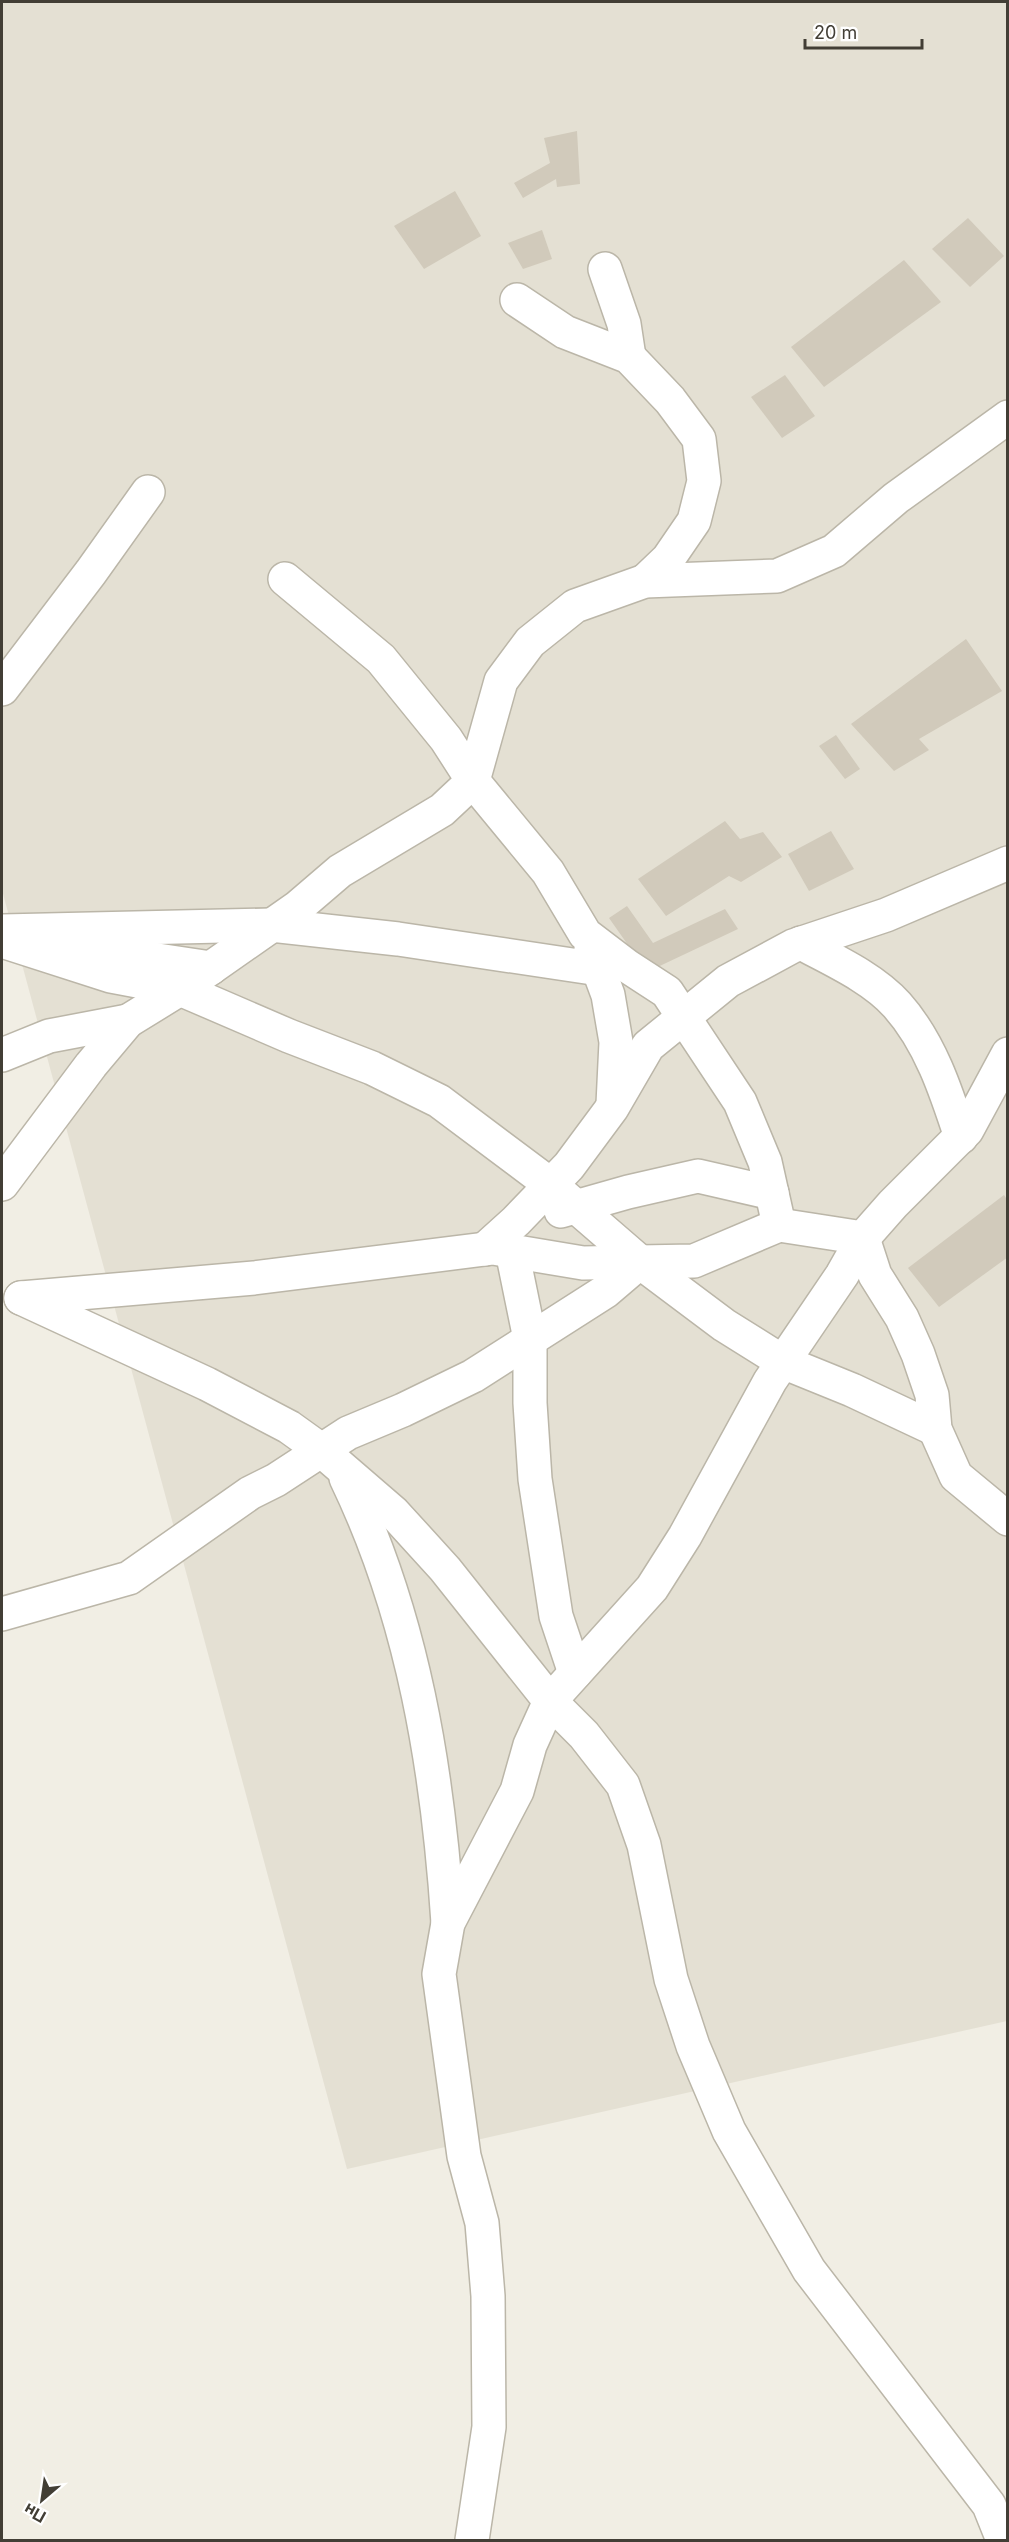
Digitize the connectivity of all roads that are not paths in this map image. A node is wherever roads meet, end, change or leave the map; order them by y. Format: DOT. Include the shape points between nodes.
graph roads {
  1 [pos="606,269"];
  2 [pos="517,300"];
  3 [pos="629,357"];
  4 [pos="1008,417"];
  5 [pos="148,492"];
  6 [pos="285,579"];
  7 [pos="645,580"];
  8 [pos="2,690"];
  9 [pos="472,781"];
  10 [pos="1008,863"];
  11 [pos="271,925"];
  12 [pos="2,931"];
  13 [pos="585,934"];
  14 [pos="2,936"];
  15 [pos="2,941"];
  16 [pos="801,943"];
  17 [pos="211,968"];
  18 [pos="599,969"];
  19 [pos="180,989"];
  20 [pos="684,1018"];
  21 [pos="128,1021"];
  22 [pos="1008,1054"];
  23 [pos="2,1055"];
  24 [pos="612,1108"];
  25 [pos="961,1137"];
  26 [pos="2,1184"];
  27 [pos="551,1185"];
  28 [pos="772,1193"];
  29 [pos="577,1207"];
  30 [pos="779,1225"];
  31 [pos="863,1238"];
  32 [pos="498,1250"];
  33 [pos="640,1262"];
  34 [pos="11,1299"];
  35 [pos="530,1339"];
  36 [pos="783,1362"];
  37 [pos="935,1429"];
  38 [pos="330,1457"];
  39 [pos="1008,1519"];
  40 [pos="2,1614"];
  41 [pos="574,1673"];
  42 [pos="550,1701"];
  43 [pos="448,1923"];
  44 [pos="472,2541"];
  45 [pos="1003,2541"];
  1 -- 3 [label="street" via="624,324"];
  2 -- 3 [label="street" via="565,332"];
  3 -- 7 [label="street" via="670,400 699,439 704,482 694,521 668,559"];
  4 -- 7 [label="street" via="896,498 834,551 777,576"];
  5 -- 8 [label="street"];
  6 -- 9 [label="street" via="381,659 446,739"];
  7 -- 9 [label="street" via="575,606 530,642 501,681"];
  9 -- 11 [label="street" via="442,810 340,871"];
  9 -- 13 [label="street" via="548,872"];
  10 -- 16 [label="street" via="886,915"];
  11 -- 12 [label="street"];
  11 -- 17 [label="street"];
  11 -- 18 [label="street" via="398,939"];
  13 -- 18 [label="street"];
  13 -- 20 [label="street" via="667,992"];
  14 -- 17 [label="street"];
  15 -- 19 [label="street" via="111,976"];
  16 -- 20 [label="street" via="728,981"];
  16 -- 25 [label="street" via="857,973 897,1004 927,1049"];
  17 -- 19 [label="street"];
  18 -- 24 [label="street" via="608,994 616,1042"];
  19 -- 21 [label="street"];
  19 -- 27 [label="street" via="372,1068 439,1101"];
  20 -- 24 [label="street" via="648,1046"];
  20 -- 28 [label="street" via="740,1102 765,1162"];
  21 -- 23 [label="street" via="49,1036"];
  21 -- 26 [label="street"];
  22 -- 25 [label="street"];
  24 -- 27 [label="street"];
  25 -- 31 [label="street"];
  27 -- 29 [label="street"];
  27 -- 32 [label="street"];
  28 -- 29 [label="street" via="698,1176"];
  28 -- 30 [label="street"];
  29 -- 32 [label="street" via="555,1213"];
  29 -- 33 [label="street"];
  30 -- 31 [label="street"];
  30 -- 33 [label="street" via="694,1261"];
  31 -- 36 [label="street"];
  31 -- 37 [label="street" via="875,1275 902,1318 918,1354 932,1395"];
  32 -- 33 [label="street" via="583,1263"];
  32 -- 34 [label="street" via="254,1278"];
  32 -- 35 [label="street"];
  33 -- 35 [label="street" via="606,1291"];
  33 -- 36 [label="street" via="724,1325"];
  34 -- 38 [label="street" via="207,1384 289,1427"];
  35 -- 38 [label="street" via="473,1376 348,1433"];
  35 -- 41 [label="street" via="535,1479 556,1616"];
  36 -- 37 [label="street"];
  36 -- 41 [label="street" via="652,1588"];
  37 -- 39 [label="street" via="956,1476"];
  38 -- 40 [label="street" via="250,1493 129,1578"];
  38 -- 42 [label="street" via="394,1513 445,1569"];
  38 -- 43 [label="street" via="363,1513 391,1587 414,1674 438,1809"];
  41 -- 42 [label="street"];
  42 -- 43 [label="street" via="530,1745 517,1791"];
  42 -- 45 [label="street" via="584,1735 623,1785 644,1845 675,1990 693,2046 729,2131 809,2270 989,2505"];
  43 -- 44 [label="street" via="439,1974 464,2157 482,2223 488,2296 489,2427"];
}
